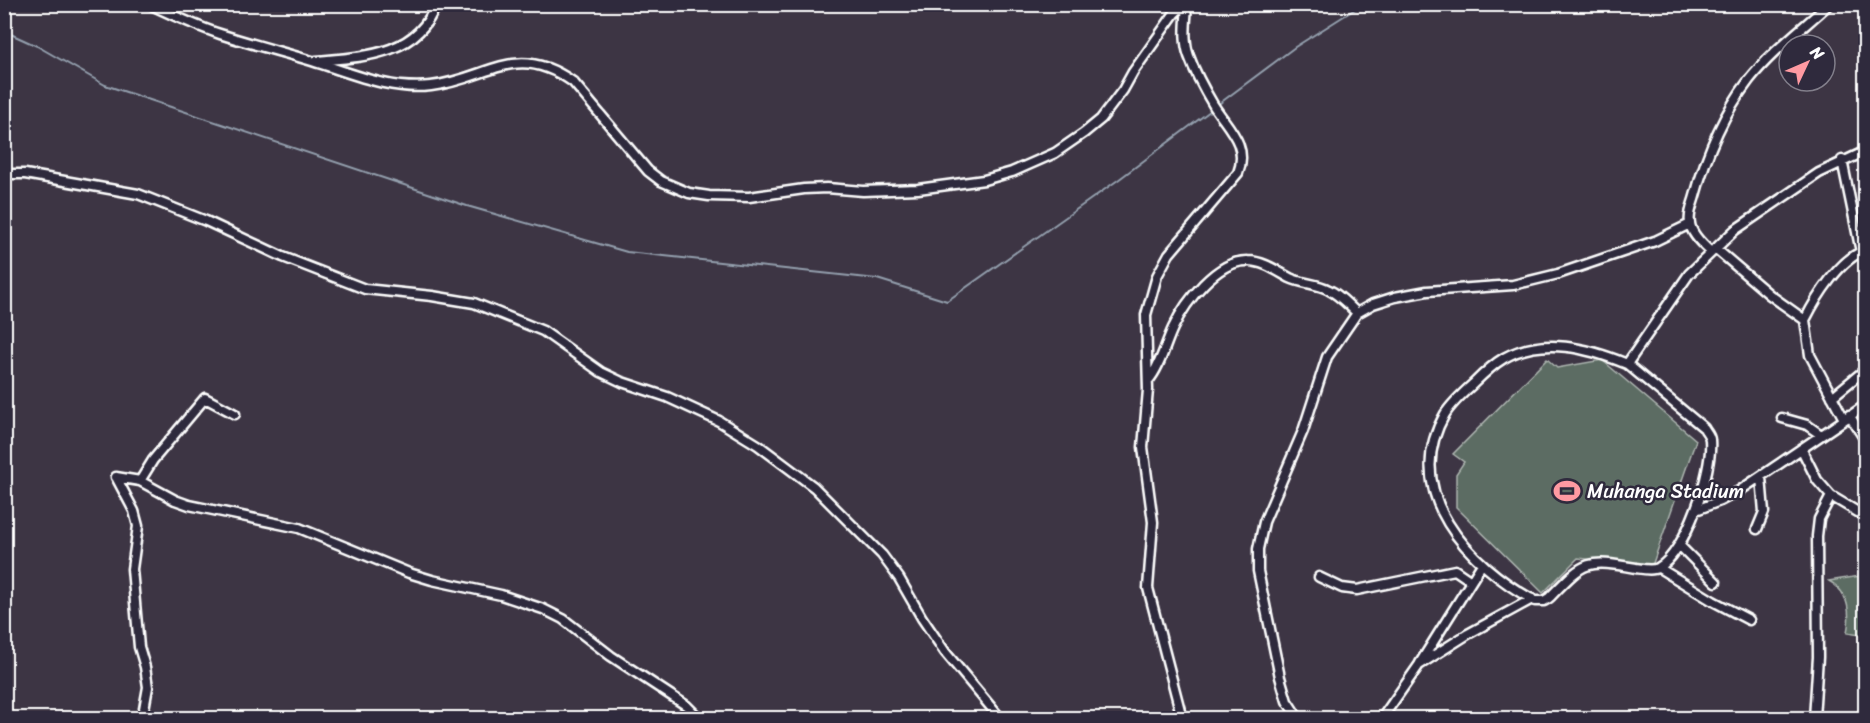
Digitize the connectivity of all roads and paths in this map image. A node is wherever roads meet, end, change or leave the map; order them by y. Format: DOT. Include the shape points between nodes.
graph roads {
  1 [pos="149,4"];
  2 [pos="435,4"];
  3 [pos="1829,4"];
  4 [pos="1189,6"];
  5 [pos="313,61"];
  6 [pos="1866,151"];
  7 [pos="1842,160"];
  8 [pos="4,174"];
  9 [pos="1689,224"];
  10 [pos="1713,250"];
  11 [pos="1863,251"];
  12 [pos="1357,313"];
  13 [pos="1804,320"];
  14 [pos="1627,364"];
  15 [pos="1866,369"];
  16 [pos="1148,381"];
  17 [pos="1832,397"];
  18 [pos="1866,405"];
  19 [pos="235,414"];
  20 [pos="1846,417"];
  21 [pos="1782,418"];
  22 [pos="1821,435"];
  23 [pos="1866,441"];
  24 [pos="1802,450"];
  25 [pos="1761,477"];
  26 [pos="140,481"];
  27 [pos="1831,496"];
  28 [pos="1696,510"];
  29 [pos="1866,518"];
  30 [pos="1757,529"];
  31 [pos="1679,544"];
  32 [pos="1482,564"];
  33 [pos="1659,568"];
  34 [pos="1320,577"];
  35 [pos="1471,581"];
  36 [pos="1716,582"];
  37 [pos="1532,599"];
  38 [pos="1749,620"];
  39 [pos="1419,665"];
  40 [pos="148,718"];
  41 [pos="699,718"];
  42 [pos="1000,718"];
  43 [pos="1182,718"];
  44 [pos="1298,718"];
  45 [pos="1382,718"];
  46 [pos="1814,718"];
  1 -- 5 [label="street" via="219,34"];
  2 -- 5 [label="street" via="428,20 397,47 370,56"];
  3 -- 9 [label="street" via="1770,58 1738,97 1707,158"];
  4 -- 5 [label="street" via="1174,14 1101,118 1067,145 999,176 918,189 813,188 749,197 689,193 648,171 573,82 550,69 508,63 453,81 403,86"];
  4 -- 16 [label="street" via="1185,35 1189,57 1213,105 1240,145 1240,163 1238,173 1176,244 1157,276 1146,315"];
  6 -- 7 [label="street"];
  7 -- 10 [label="street" via="1790,191"];
  7 -- 11 [label="street"];
  8 -- 42 [label="street" via="25,174 138,194 364,289 474,303 543,331 621,382 667,397 719,421 814,487 882,555 945,652"];
  9 -- 10 [label="street"];
  9 -- 12 [label="street" via="1655,241 1558,274 1513,285 1395,297"];
  10 -- 13 [label="street"];
  10 -- 14 [label="street" via="1683,283"];
  11 -- 13 [label="street" via="1828,281"];
  12 -- 16 [label="street" via="1324,287 1295,280 1257,262 1231,263 1194,294 1174,324"];
  12 -- 44 [label="street" via="1327,357 1303,431 1264,522 1258,549 1257,571 1280,677 1287,701"];
  13 -- 17 [label="street" via="1810,356"];
  14 -- 28 [label="street" via="1708,434 1707,466"];
  14 -- 32 [label="street" via="1599,352 1530,347 1491,367 1446,412 1434,439 1431,470 1435,496 1451,529"];
  15 -- 17 [label="street"];
  16 -- 43 [label="street" via="1143,447 1153,522 1148,588"];
  17 -- 20 [label="street"];
  18 -- 20 [label="street"];
  19 -- 26 [label="street" via="205,398"];
  20 -- 22 [label="street"];
  20 -- 23 [label="street"];
  21 -- 22 [label="street" via="1807,425"];
  22 -- 24 [label="street"];
  24 -- 25 [label="street"];
  24 -- 27 [label="street" via="1817,480"];
  25 -- 28 [label="street"];
  25 -- 30 [label="street" via="1764,512"];
  26 -- 40 [label="street" via="116,477 138,526 132,569 139,647 148,687 144,709"];
  26 -- 41 [label="street" via="189,505 300,528 409,573 543,609 563,619"];
  27 -- 29 [label="street"];
  27 -- 46 [label="street" via="1821,514 1816,536 1818,657"];
  28 -- 31 [label="street"];
  31 -- 33 [label="street"];
  31 -- 36 [label="street"];
  32 -- 35 [label="street"];
  32 -- 37 [label="street"];
  33 -- 37 [label="street" via="1589,564 1549,598"];
  33 -- 38 [label="street"];
  34 -- 35 [label="street" via="1342,588 1357,590 1455,570"];
  35 -- 39 [label="street"];
  37 -- 39 [label="street"];
  39 -- 45 [label="street"];
}
